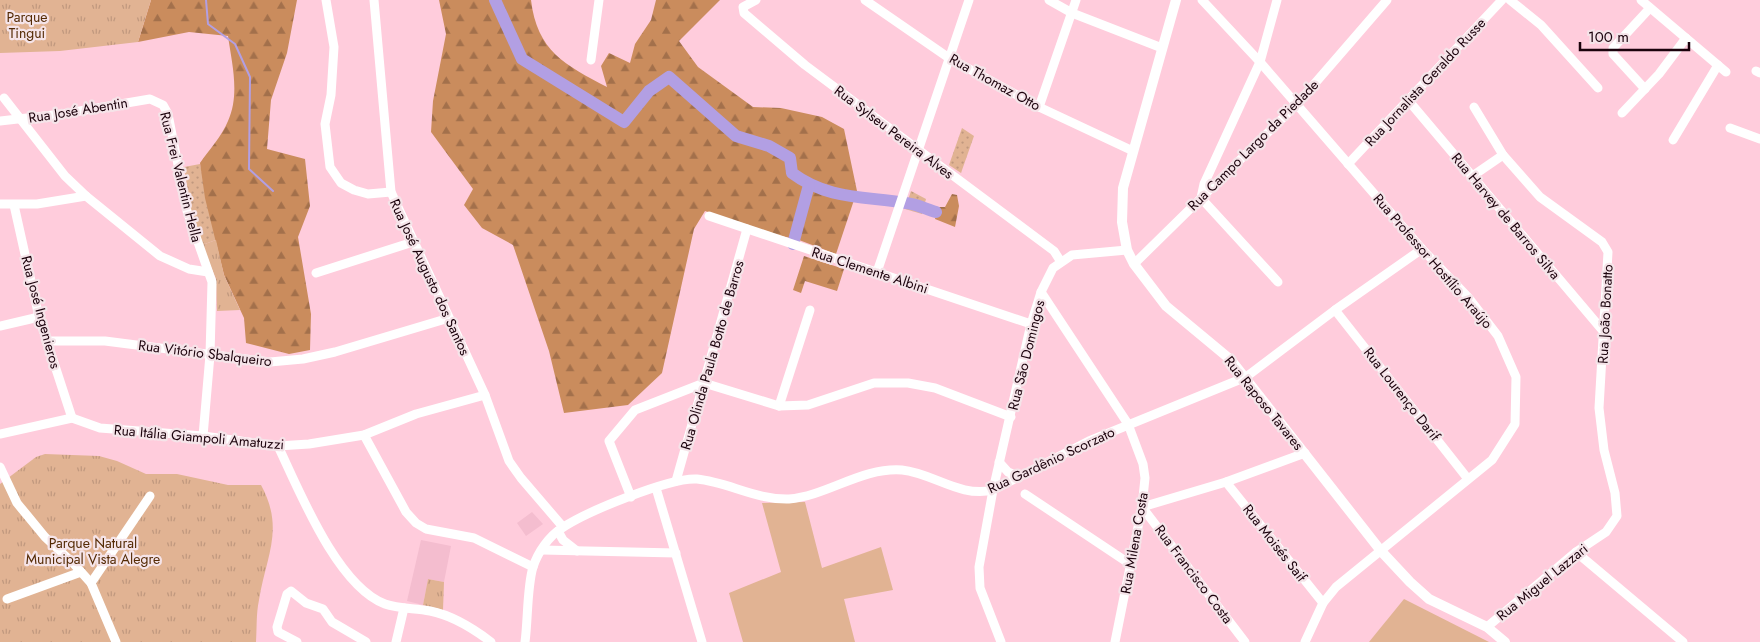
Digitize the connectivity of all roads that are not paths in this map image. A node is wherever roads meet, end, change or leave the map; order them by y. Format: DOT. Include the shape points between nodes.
graph roads {
  1 [pos="326,0"];
  2 [pos="374,0"];
  3 [pos="599,0"];
  4 [pos="756,0"];
  5 [pos="865,0"];
  6 [pos="969,0"];
  7 [pos="1050,0"];
  8 [pos="1076,0"];
  9 [pos="1176,0"];
  10 [pos="1202,0"];
  11 [pos="1277,0"];
  12 [pos="1502,0"];
  13 [pos="1510,0"];
  14 [pos="1641,0"];
  15 [pos="1386,1"];
  16 [pos="1650,8"];
  17 [pos="1072,13"];
  18 [pos="1686,38"];
  19 [pos="1162,48"];
  20 [pos="949,58"];
  21 [pos="591,60"];
  22 [pos="1260,62"];
  23 [pos="1718,65"];
  24 [pos="1726,72"];
  25 [pos="1598,88"];
  26 [pos="1645,89"];
  27 [pos="4,98"];
  28 [pos="156,100"];
  29 [pos="1408,100"];
  30 [pos="1297,104"];
  31 [pos="1474,106"];
  32 [pos="1039,107"];
  33 [pos="1622,113"];
  34 [pos="20,119"];
  35 [pos="0,121"];
  36 [pos="1730,128"];
  37 [pos="1760,139"];
  38 [pos="1673,140"];
  39 [pos="918,151"];
  40 [pos="1133,151"];
  41 [pos="1503,155"];
  42 [pos="1348,164"];
  43 [pos="1471,177"];
  44 [pos="390,192"];
  45 [pos="86,196"];
  46 [pos="1201,198"];
  47 [pos="0,204"];
  48 [pos="14,205"];
  49 [pos="709,216"];
  50 [pos="747,229"];
  51 [pos="413,242"];
  52 [pos="1422,249"];
  53 [pos="1127,250"];
  54 [pos="1061,262"];
  55 [pos="1134,264"];
  56 [pos="208,272"];
  57 [pos="877,272"];
  58 [pos="316,273"];
  59 [pos="1278,282"];
  60 [pos="1041,292"];
  61 [pos="810,310"];
  62 [pos="1335,310"];
  63 [pos="39,317"];
  64 [pos="449,318"];
  65 [pos="1031,324"];
  66 [pos="0,326"];
  67 [pos="1604,332"];
  68 [pos="46,341"];
  69 [pos="210,354"];
  70 [pos="1246,377"];
  71 [pos="704,383"];
  72 [pos="485,394"];
  73 [pos="780,406"];
  74 [pos="1011,417"];
  75 [pos="72,418"];
  76 [pos="1128,424"];
  77 [pos="0,434"];
  78 [pos="364,435"];
  79 [pos="203,436"];
  80 [pos="278,446"];
  81 [pos="1305,453"];
  82 [pos="1000,462"];
  83 [pos="0,467"];
  84 [pos="1018,476"];
  85 [pos="1468,479"];
  86 [pos="676,481"];
  87 [pos="1226,482"];
  88 [pos="656,488"];
  89 [pos="992,490"];
  90 [pos="1025,494"];
  91 [pos="150,496"];
  92 [pos="631,497"];
  93 [pos="1142,507"];
  94 [pos="1617,516"];
  95 [pos="560,529"];
  96 [pos="542,550"];
  97 [pos="1381,551"];
  98 [pos="580,552"];
  99 [pos="1576,552"];
  100 [pos="676,553"];
  101 [pos="1130,564"];
  102 [pos="533,567"];
  103 [pos="80,572"];
  104 [pos="90,583"];
  105 [pos="7,599"];
  106 [pos="1323,603"];
  107 [pos="404,608"];
  108 [pos="1487,627"];
  109 [pos="116,642"];
  110 [pos="297,642"];
  111 [pos="366,642"];
  112 [pos="396,642"];
  113 [pos="491,642"];
  114 [pos="525,642"];
  115 [pos="702,642"];
  116 [pos="1002,642"];
  117 [pos="1115,642"];
  118 [pos="1245,642"];
  119 [pos="1305,642"];
  120 [pos="1505,642"];
  121 [pos="1683,642"];
  1 -- 44 [label="street" via="334,47 332,95 325,124 330,167 340,184 354,190 368,194"];
  2 -- 44 [label="street, Rua José Augusto dos Santos"];
  3 -- 21 [label="street"];
  4 -- 39 [label="street, Rua Sylseu Pereira Alves" via="743,7 744,13"];
  5 -- 20 [label="street, Rua Thomaz Otto"];
  6 -- 20 [label="street"];
  7 -- 17 [label="street"];
  8 -- 17 [label="street"];
  9 -- 19 [label="main road, Rua Raposo Tavares"];
  10 -- 22 [label="street, Rua Professor Hostílio Araújo"];
  11 -- 22 [label="street"];
  12 -- 29 [label="street, Rua Jornalista Geraldo Russe"];
  13 -- 25 [label="street" via="1541,25"];
  14 -- 16 [label="street"];
  15 -- 30 [label="street, Rua Campo Largo da Piedade"];
  16 -- 18 [label="street"];
  16 -- 26 [label="street" via="1613,48 1613,54"];
  17 -- 19 [label="street"];
  17 -- 32 [label="street"];
  18 -- 23 [label="street"];
  18 -- 26 [label="street"];
  19 -- 40 [label="main road, Rua Raposo Tavares"];
  20 -- 32 [label="street, Rua Thomaz Otto"];
  20 -- 39 [label="street"];
  22 -- 30 [label="street, Rua Professor Hostílio Araújo"];
  22 -- 46 [label="street" via="1204,184"];
  23 -- 24 [label="street"];
  23 -- 38 [label="street"];
  26 -- 33 [label="street"];
  27 -- 34 [label="street"];
  28 -- 34 [label="street, Rua José Abentin"];
  28 -- 56 [label="street, Rua Frei Valentin Hella" via="168,114 187,211"];
  29 -- 42 [label="street, Rua Jornalista Geraldo Russe"];
  29 -- 43 [label="street, Rua Harvey de Barros Silva"];
  30 -- 42 [label="street, Rua Professor Hostílio Araújo"];
  30 -- 46 [label="street, Rua Campo Largo da Piedade"];
  31 -- 41 [label="street, Rua João Bonatto"];
  32 -- 40 [label="street, Rua Thomaz Otto"];
  34 -- 35 [label="street, Rua José Abentin"];
  34 -- 45 [label="street" via="65,176"];
  36 -- 37 [label="street"];
  39 -- 54 [label="street, Rua Sylseu Pereira Alves" via="1054,252"];
  39 -- 57 [label="street"];
  40 -- 53 [label="main road, Rua Raposo Tavares" via="1122,208"];
  41 -- 43 [label="street"];
  41 -- 67 [label="street, Rua João Bonatto" via="1540,198 1602,242 1608,252"];
  42 -- 52 [label="street, Rua Professor Hostílio Araújo"];
  43 -- 67 [label="street, Rua Harvey de Barros Silva"];
  44 -- 51 [label="street, Rua José Augusto dos Santos"];
  45 -- 48 [label="street"];
  45 -- 56 [label="street" via="160,256 189,269"];
  46 -- 55 [label="street, Rua Campo Largo da Piedade"];
  46 -- 59 [label="street"];
  47 -- 48 [label="street"];
  48 -- 63 [label="street, Rua José Ingenieros"];
  49 -- 50 [label="street, Rua Clemente Albini"];
  50 -- 57 [label="street, Rua Clemente Albini"];
  50 -- 71 [label="street, Rua Olinda Paula Botto de Barros"];
  51 -- 58 [label="street"];
  51 -- 64 [label="street, Rua José Augusto dos Santos"];
  52 -- 62 [label="street, Rua Gardênio Scorzato"];
  52 -- 85 [label="street, Rua Professor Hostílio Araújo" via="1468,297 1498,336 1516,377 1515,424 1492,460"];
  53 -- 54 [label="street" via="1072,256"];
  53 -- 55 [label="main road, Rua Raposo Tavares"];
  54 -- 60 [label="street, Rua São Domingos" via="1053,268"];
  55 -- 70 [label="main road, Rua Raposo Tavares" via="1166,306 1214,343"];
  56 -- 69 [label="street, Rua Frei Valentin Hella" via="213,291"];
  57 -- 65 [label="street, Rua Clemente Albini"];
  60 -- 65 [label="street, Rua São Domingos"];
  60 -- 76 [label="street, Rua Milena Costa"];
  61 -- 73 [label="street"];
  62 -- 70 [label="street, Rua Gardênio Scorzato"];
  62 -- 85 [label="street, Rua Lourenço Darif"];
  63 -- 66 [label="street"];
  63 -- 68 [label="street, Rua José Ingenieros"];
  64 -- 69 [label="street, Rua Vitório Sbalqueiro" via="303,359 270,362"];
  64 -- 72 [label="street, Rua José Augusto dos Santos"];
  65 -- 74 [label="street, Rua São Domingos"];
  67 -- 94 [label="street, Rua João Bonatto" via="1599,408"];
  68 -- 69 [label="street, Rua Vitório Sbalqueiro" via="104,341"];
  68 -- 75 [label="street, Rua José Ingenieros"];
  69 -- 79 [label="street, Rua Frei Valentin Hella"];
  70 -- 76 [label="street, Rua Gardênio Scorzato"];
  70 -- 81 [label="main road, Rua Raposo Tavares"];
  71 -- 73 [label="street"];
  71 -- 86 [label="street, Rua Olinda Paula Botto de Barros"];
  71 -- 92 [label="street" via="635,410 609,441"];
  72 -- 78 [label="street, Rua Itália Giampoli Amatuzzi" via="416,414"];
  72 -- 95 [label="street, Rua José Augusto dos Santos" via="509,460"];
  73 -- 74 [label="street" via="808,405 874,383 890,382 936,388"];
  74 -- 82 [label="street, Rua São Domingos"];
  75 -- 77 [label="street"];
  75 -- 79 [label="street, Rua Itália Giampoli Amatuzzi" via="100,428"];
  76 -- 84 [label="street, Rua Gardênio Scorzato"];
  76 -- 93 [label="street, Rua Milena Costa" via="1143,464"];
  78 -- 80 [label="street, Rua Itália Giampoli Amatuzzi"];
  78 -- 102 [label="street" via="406,512 416,523 426,529 474,538"];
  79 -- 80 [label="street, Rua Itália Giampoli Amatuzzi"];
  80 -- 107 [label="street" via="337,560 377,600"];
  81 -- 87 [label="street"];
  81 -- 97 [label="main road, Rua Raposo Tavares"];
  82 -- 84 [label="street" via="1008,472"];
  82 -- 89 [label="street, Rua São Domingos"];
  83 -- 103 [label="street" via="17,502 45,537"];
  84 -- 89 [label="street, Rua Gardênio Scorzato"];
  85 -- 97 [label="street, Rua Professor Hostílio Araújo"];
  86 -- 88 [label="street, Rua Gardênio Scorzato"];
  86 -- 89 [label="street, Rua Gardênio Scorzato" via="696,479 767,498 790,499 888,471 903,470 969,492"];
  87 -- 93 [label="street"];
  87 -- 106 [label="street, Rua Moisés Saif"];
  88 -- 92 [label="street, Rua Gardênio Scorzato"];
  88 -- 100 [label="street"];
  89 -- 116 [label="street, Rua São Domingos" via="979,574 987,609"];
  90 -- 101 [label="street"];
  91 -- 104 [label="street"];
  92 -- 95 [label="street, Rua Gardênio Scorzato"];
  93 -- 101 [label="street, Rua Milena Costa"];
  93 -- 118 [label="street, Rua Francisco Costa"];
  94 -- 99 [label="street, Rua Miguel Lazzari" via="1606,532"];
  95 -- 96 [label="street, Rua Gardênio Scorzato"];
  95 -- 98 [label="street, Rua José Augusto dos Santos" via="570,547"];
  96 -- 98 [label="street"];
  96 -- 102 [label="street, Rua Gardênio Scorzato"];
  97 -- 106 [label="street, Rua Professor Hostílio Araújo" via="1336,587"];
  97 -- 108 [label="main road, Rua Raposo Tavares" via="1429,599"];
  98 -- 100 [label="street"];
  99 -- 108 [label="street, Rua Miguel Lazzari"];
  99 -- 121 [label="street"];
  100 -- 115 [label="street"];
  101 -- 117 [label="street, Rua Milena Costa"];
  102 -- 114 [label="street, Rua Gardênio Scorzato"];
  103 -- 104 [label="street"];
  103 -- 105 [label="street"];
  104 -- 109 [label="street"];
  106 -- 119 [label="street, Rua Professor Hostílio Araújo"];
  107 -- 112 [label="street"];
  107 -- 113 [label="street" via="431,611 459,622"];
  108 -- 120 [label="main road, Rua Raposo Tavares"];
  110 -- 111 [label="street" via="278,632 277,627 291,591 306,603 322,609 332,622"];
}
